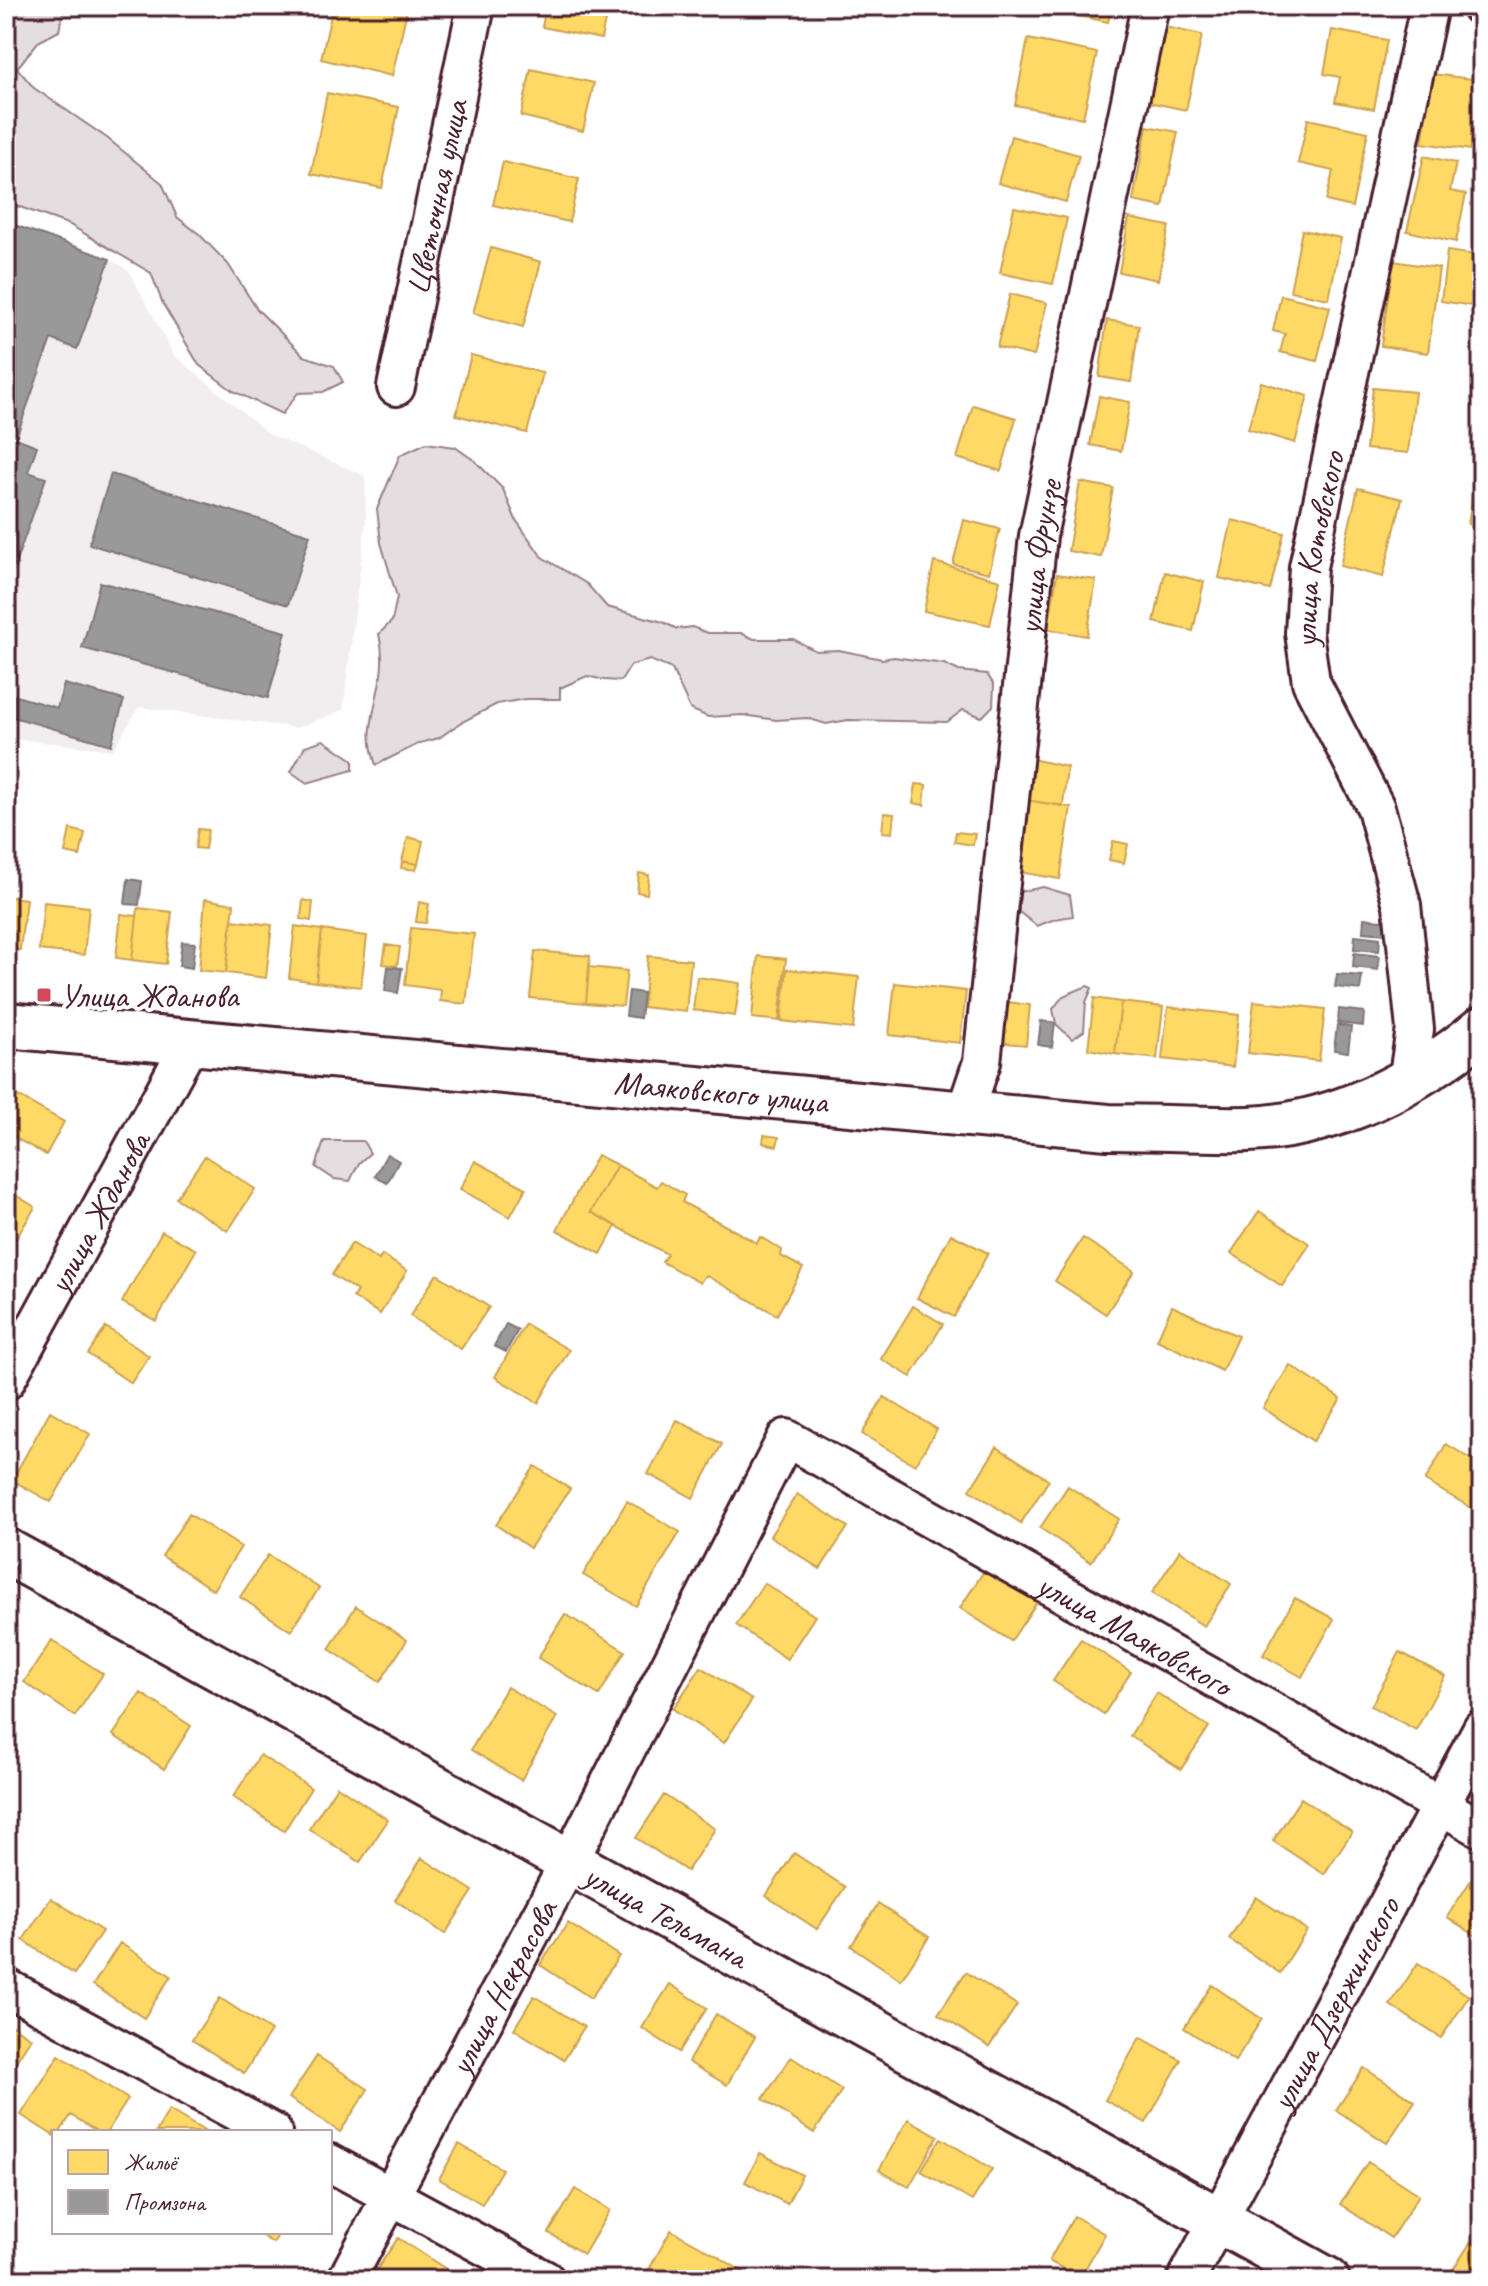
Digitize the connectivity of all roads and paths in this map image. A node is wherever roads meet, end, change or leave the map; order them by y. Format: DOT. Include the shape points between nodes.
graph roads {
  1 [pos="476,6"];
  2 [pos="1150,6"];
  3 [pos="1429,6"];
  4 [pos="396,387"];
  5 [pos="6,1025"];
  6 [pos="1482,1029"];
  7 [pos="191,1042"];
  8 [pos="1407,1082"];
  9 [pos="964,1115"];
  10 [pos="6,1381"];
  11 [pos="786,1438"];
  12 [pos="6,1551"];
  13 [pos="1482,1728"];
  14 [pos="1438,1805"];
  15 [pos="1482,1829"];
  16 [pos="570,1860"];
  17 [pos="6,1987"];
  18 [pos="269,2130"];
  19 [pos="332,2164"];
  20 [pos="390,2196"];
  21 [pos="1217,2220"];
  22 [pos="346,2280"];
  23 [pos="546,2280"];
  24 [pos="1186,2280"];
  25 [pos="1327,2280"];
  1 -- 4 [label="street, Цветочная улица"];
  2 -- 9 [label="street, улица Фрунзе" via="1038,536 982,1062"];
  3 -- 8 [label="street, улица Котовского" via="1308,567 1304,633 1311,682 1376,808 1402,905 1415,1029"];
  5 -- 7 [label="street, Маяковского улица"];
  6 -- 8 [label="street, Маяковского улица"];
  7 -- 9 [label="street, Маяковского улица"];
  7 -- 10 [label="street, улица Жданова"];
  8 -- 9 [label="street, Маяковского улица" via="1357,1105 1252,1129 1108,1127"];
  11 -- 14 [label="street, улица Маяковского"];
  11 -- 16 [label="street, улица Некрасова"];
  12 -- 16 [label="street, улица Тельмана"];
  13 -- 14 [label="street, улица Дзержинского"];
  14 -- 15 [label="street, улица Маяковского"];
  14 -- 21 [label="street, улица Дзержинского"];
  16 -- 20 [label="street, улица Некрасова"];
  16 -- 21 [label="street, улица Тельмана"];
  17 -- 18 [label="street"];
  19 -- 20 [label="street"];
  20 -- 22 [label="street, улица Некрасова"];
  20 -- 23 [label="street"];
  21 -- 24 [label="street, улица Дзержинского"];
  21 -- 25 [label="street, улица Тельмана"];
}
